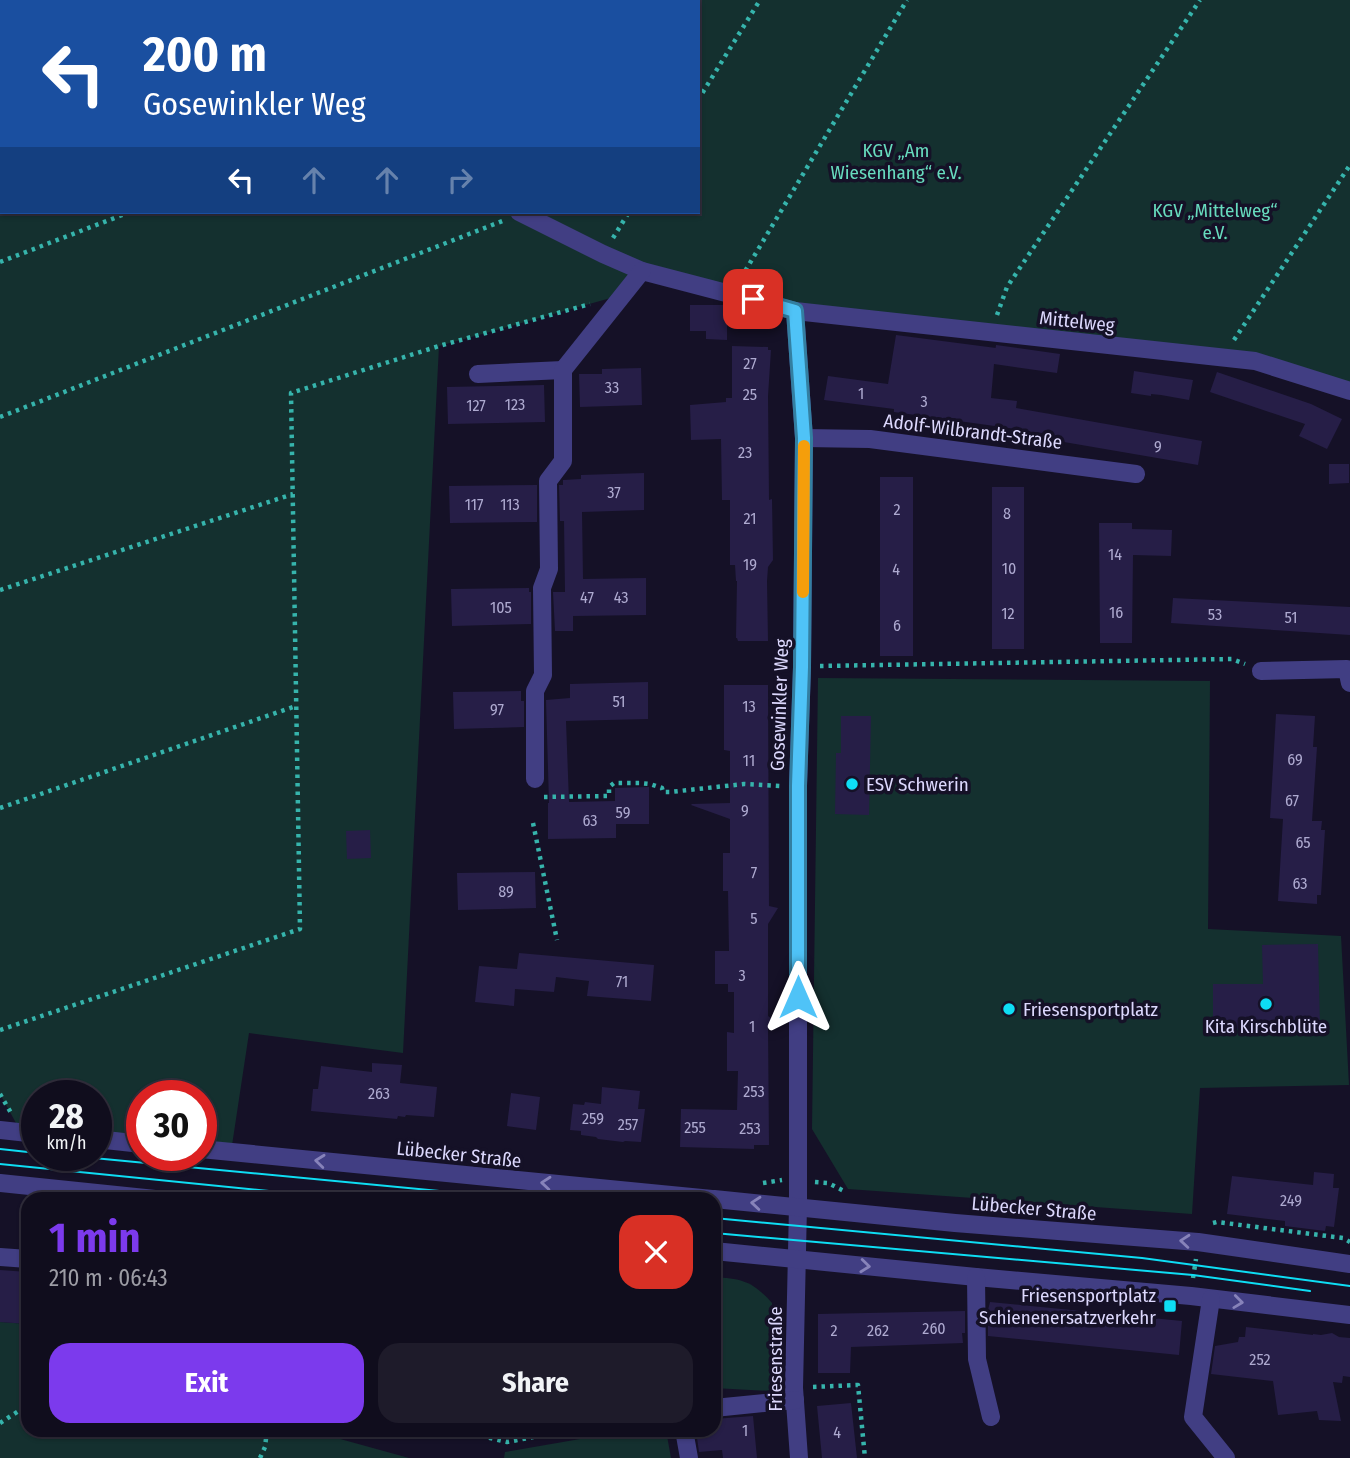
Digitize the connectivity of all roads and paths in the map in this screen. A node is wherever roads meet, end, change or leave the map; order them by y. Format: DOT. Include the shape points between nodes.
graph roads {
  1 [pos="760,0"];
  2 [pos="907,0"];
  3 [pos="1200,0"];
  4 [pos="700,97"];
  5 [pos="1350,165"];
  6 [pos="125,214"];
  7 [pos="518,214"];
  8 [pos="523,214"];
  9 [pos="628,214"];
  10 [pos="603,254"];
  11 [pos="0,262"];
  12 [pos="642,271"];
  13 [pos="732,293"];
  14 [pos="625,294"];
  15 [pos="795,311"];
  16 [pos="990,332"];
  17 [pos="1222,358"];
  18 [pos="563,370"];
  19 [pos="478,374"];
  20 [pos="1350,391"];
  21 [pos="0,417"];
  22 [pos="804,438"];
  23 [pos="1136,474"];
  24 [pos="293,494"];
  25 [pos="0,590"];
  26 [pos="802,667"];
  27 [pos="1261,671"];
  28 [pos="1350,684"];
  29 [pos="296,706"];
  30 [pos="798,786"];
  31 [pos="534,788"];
  32 [pos="0,808"];
  33 [pos="533,823"];
  34 [pos="556,940"];
  35 [pos="0,1030"];
  36 [pos="0,1130"];
  37 [pos="21,1132"];
  38 [pos="217,1151"];
  39 [pos="0,1183"];
  40 [pos="87,1192"];
  41 [pos="641,1192"];
  42 [pos="721,1200"];
  43 [pos="798,1206"];
  44 [pos="1198,1242"];
  45 [pos="721,1252"];
  46 [pos="0,1257"];
  47 [pos="21,1258"];
  48 [pos="797,1259"];
  49 [pos="1350,1264"];
  50 [pos="976,1277"];
  51 [pos="1191,1296"];
  52 [pos="1211,1299"];
  53 [pos="1350,1315"];
  54 [pos="800,1394"];
  55 [pos="721,1407"];
  56 [pos="21,1410"];
  57 [pos="990,1417"];
  58 [pos="0,1423"];
  59 [pos="266,1437"];
  60 [pos="486,1437"];
  61 [pos="534,1437"];
  62 [pos="685,1437"];
  63 [pos="260,1458"];
  64 [pos="689,1458"];
  65 [pos="799,1458"];
  66 [pos="865,1458"];
  67 [pos="1226,1458"];
  1 -- 4 [label="path"];
  2 -- 13 [label="path"];
  3 -- 16 [label="path" via="1007,287"];
  5 -- 17 [label="path"];
  6 -- 11 [label="path"];
  7 -- 21 [label="path"];
  8 -- 10 [label="street"];
  9 -- 10 [label="path"];
  10 -- 12 [label="street"];
  12 -- 13 [label="street"];
  12 -- 14 [label="street"];
  13 -- 15 [label="street"];
  14 -- 18 [label="street"];
  14 -- 24 [label="path" via="291,393"];
  15 -- 16 [label="street, Mittelweg"];
  15 -- 22 [label="street, Gosewinkler Weg"];
  16 -- 17 [label="street, Mittelweg"];
  17 -- 20 [label="street, Mittelweg" via="1255,361"];
  18 -- 19 [label="street"];
  18 -- 31 [label="street" via="563,461 548,481 549,569 542,588 543,675 536,691"];
  22 -- 23 [label="street, Adolf-Wilbrandt-Straße" via="870,439"];
  22 -- 26 [label="street, Gosewinkler Weg"];
  24 -- 25 [label="path"];
  24 -- 29 [label="path"];
  26 -- 27 [label="path" via="1232,659"];
  26 -- 30 [label="street, Gosewinkler Weg"];
  27 -- 28 [label="street" via="1347,669"];
  29 -- 32 [label="path"];
  29 -- 35 [label="path" via="300,929"];
  30 -- 31 [label="path" via="744,784 670,793 650,784 614,783 609,796"];
  30 -- 43 [label="street, Gosewinkler Weg"];
  33 -- 34 [label="path"];
  36 -- 37 [label="street"];
  41 -- 38 [label="street, Lübecker Straße, one-way"];
  39 -- 40 [label="street"];
  43 -- 42 [label="street, Lübecker Straße, one-way"];
  44 -- 43 [label="street, Lübecker Straße, one-way"];
  43 -- 48 [label="street, Gosewinkler Weg"];
  44 -- 49 [label="street, Lübecker Straße"];
  44 -- 51 [label="path"];
  45 -- 48 [label="street"];
  46 -- 47 [label="street"];
  48 -- 50 [label="street, one-way"];
  48 -- 54 [label="street, Friesenstraße"];
  50 -- 51 [label="street"];
  50 -- 57 [label="street" via="977,1359"];
  51 -- 52 [label="street"];
  52 -- 53 [label="street, one-way"];
  52 -- 67 [label="street" via="1194,1418"];
  54 -- 55 [label="street"];
  54 -- 65 [label="street, Friesenstraße"];
  54 -- 66 [label="path" via="858,1385"];
  56 -- 58 [label="path"];
  59 -- 63 [label="path"];
  60 -- 61 [label="path" via="507,1442"];
  62 -- 64 [label="street"];
}
